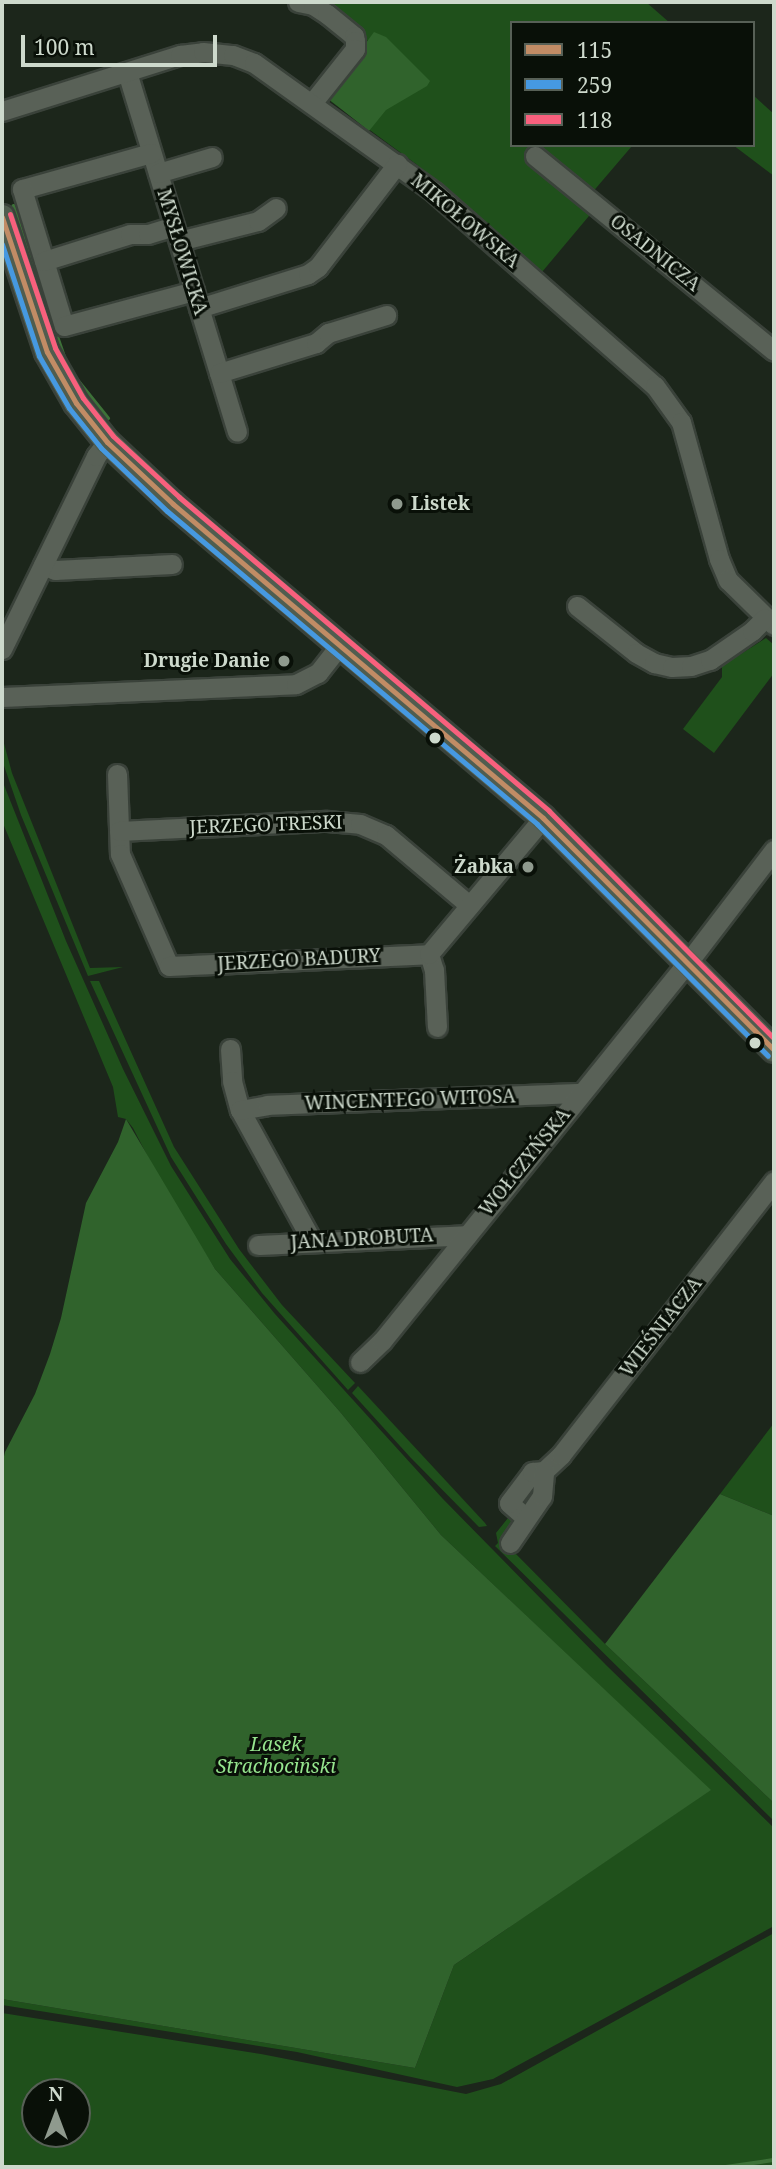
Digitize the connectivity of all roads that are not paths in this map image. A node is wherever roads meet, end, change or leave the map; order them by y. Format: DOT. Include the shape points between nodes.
graph roads {
  1 [pos="298,2"];
  2 [pos="127,72"];
  3 [pos="312,103"];
  4 [pos="2,110"];
  5 [pos="152,153"];
  6 [pos="535,156"];
  7 [pos="212,157"];
  8 [pos="397,164"];
  9 [pos="158,173"];
  10 [pos="276,208"];
  11 [pos="2,217"];
  12 [pos="177,234"];
  13 [pos="44,261"];
  14 [pos="197,299"];
  15 [pos="386,315"];
  16 [pos="774,351"];
  17 [pos="219,373"];
  18 [pos="237,432"];
  19 [pos="107,442"];
  20 [pos="172,564"];
  21 [pos="43,565"];
  22 [pos="578,606"];
  23 [pos="770,621"];
  24 [pos="341,644"];
  25 [pos="2,649"];
  26 [pos="2,696"];
  27 [pos="117,774"];
  28 [pos="543,818"];
  29 [pos="119,831"];
  30 [pos="774,850"];
  31 [pos="469,905"];
  32 [pos="429,954"];
  33 [pos="689,961"];
  34 [pos="437,1027"];
  35 [pos="230,1049"];
  36 [pos="774,1050"];
  37 [pos="581,1093"];
  38 [pos="240,1110"];
  39 [pos="774,1181"];
  40 [pos="467,1235"];
  41 [pos="312,1241"];
  42 [pos="258,1245"];
  43 [pos="360,1362"];
  44 [pos="510,1543"];
  1 -- 3 [label="street" via="327,13 355,41 355,49"];
  2 -- 3 [label="street, MIKOŁOWSKA" via="180,55 233,55 254,63"];
  2 -- 4 [label="street, MIKOŁOWSKA"];
  2 -- 5 [label="street, MYSŁOWICKA"];
  3 -- 8 [label="street, MIKOŁOWSKA"];
  5 -- 9 [label="street, MYSŁOWICKA"];
  5 -- 13 [label="street" via="22,189"];
  6 -- 16 [label="street, OSADNICZA"];
  7 -- 9 [label="street"];
  8 -- 14 [label="street" via="308,274"];
  8 -- 23 [label="street, MIKOŁOWSKA" via="667,399 689,443 728,580"];
  9 -- 12 [label="street, MYSŁOWICKA"];
  10 -- 12 [label="street" via="258,221"];
  11 -- 19 [label="main road" via="47,352 76,403"];
  12 -- 13 [label="street" via="130,234"];
  12 -- 14 [label="street, MYSŁOWICKA"];
  13 -- 14 [label="street" via="65,326"];
  14 -- 17 [label="street, MYSŁOWICKA"];
  15 -- 17 [label="street" via="328,334 316,344"];
  17 -- 18 [label="street, MYSŁOWICKA"];
  19 -- 21 [label="street"];
  19 -- 24 [label="main road" via="164,496"];
  20 -- 21 [label="street" via="55,570"];
  21 -- 25 [label="street"];
  22 -- 23 [label="street" via="636,653 672,667 710,660"];
  24 -- 26 [label="street" via="318,673 296,684"];
  24 -- 28 [label="main road"];
  27 -- 29 [label="street"];
  28 -- 31 [label="street"];
  28 -- 33 [label="main road"];
  29 -- 31 [label="street, JERZEGO TRESKI" via="327,821 360,824 386,835"];
  29 -- 32 [label="street, JERZEGO BADURY" via="120,854 169,966"];
  30 -- 33 [label="street, WOŁCZYŃSKA"];
  31 -- 32 [label="street"];
  32 -- 34 [label="street"];
  33 -- 36 [label="main road"];
  33 -- 37 [label="street, WOŁCZYŃSKA"];
  35 -- 38 [label="street"];
  37 -- 38 [label="street, WINCENTEGO WITOSA" via="267,1105"];
  37 -- 40 [label="street, WOŁCZYŃSKA"];
  38 -- 41 [label="street"];
  39 -- 44 [label="street, WIEŚNIACZA" via="544,1471 542,1496"];
  40 -- 41 [label="street, JANA DROBUTA"];
  40 -- 43 [label="street, WOŁCZYŃSKA"];
  41 -- 42 [label="street, JANA DROBUTA"];
}
